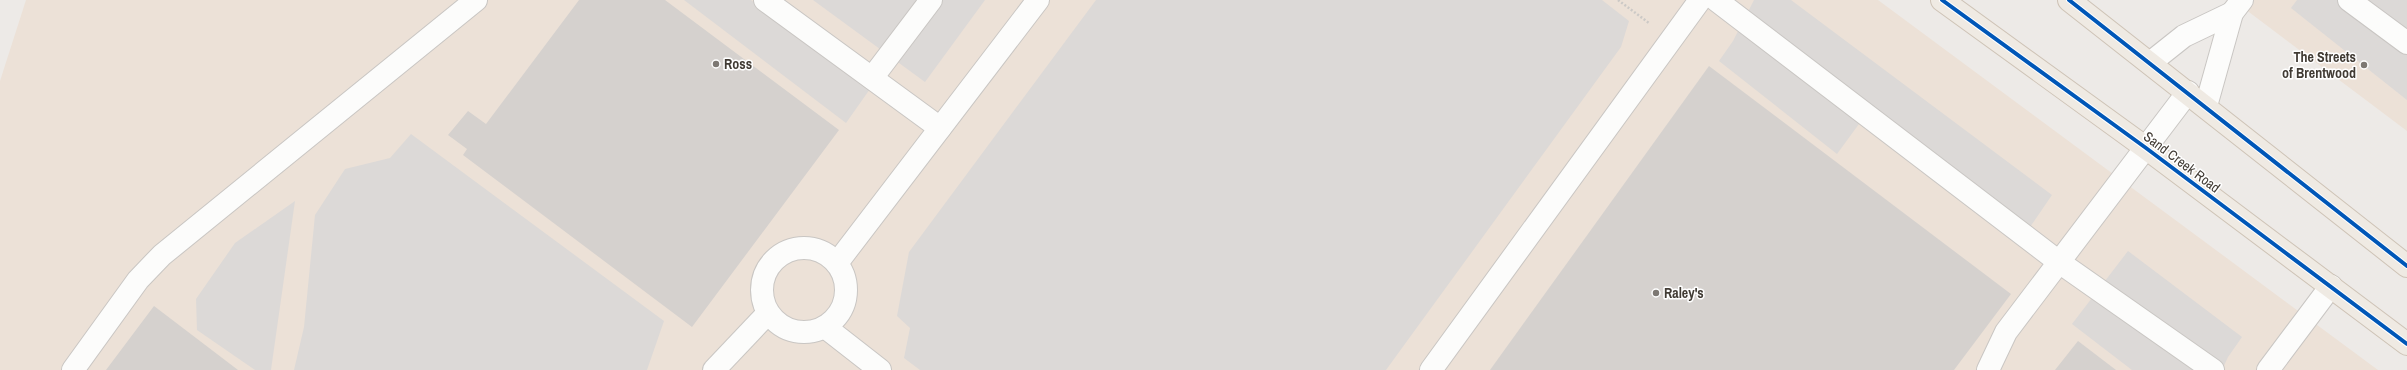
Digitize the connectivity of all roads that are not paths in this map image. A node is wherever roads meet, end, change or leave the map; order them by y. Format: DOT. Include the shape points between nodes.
graph roads {
  1 [pos="476,0"];
  2 [pos="765,0"];
  3 [pos="931,0"];
  4 [pos="1038,0"];
  5 [pos="1700,0"];
  6 [pos="1716,0"];
  7 [pos="1942,0"];
  8 [pos="2069,0"];
  9 [pos="2349,0"];
  10 [pos="2237,7"];
  11 [pos="2407,43"];
  12 [pos="2150,63"];
  13 [pos="872,78"];
  14 [pos="2188,92"];
  15 [pos="2206,106"];
  16 [pos="940,128"];
  17 [pos="2146,148"];
  18 [pos="2059,262"];
  19 [pos="837,263"];
  20 [pos="2407,266"];
  21 [pos="2330,286"];
  22 [pos="768,313"];
  23 [pos="825,327"];
  24 [pos="2407,344"];
  25 [pos="73,370"];
  26 [pos="714,370"];
  27 [pos="880,370"];
  28 [pos="1431,370"];
  29 [pos="1988,370"];
  30 [pos="2213,370"];
  31 [pos="2268,370"];
  1 -- 25 [label="lane" via="162,255 138,280"];
  2 -- 13 [label="lane"];
  3 -- 13 [label="lane"];
  4 -- 16 [label="lane"];
  5 -- 28 [label="lane"];
  6 -- 18 [label="lane"];
  7 -- 17 [label="main road, Sand Creek Road"];
  8 -- 12 [label="main road"];
  9 -- 11 [label="lane"];
  10 -- 12 [label="lane" via="2184,36"];
  10 -- 15 [label="lane"];
  12 -- 14 [label="main road"];
  13 -- 16 [label="lane"];
  14 -- 15 [label="main road"];
  14 -- 17 [label="lane"];
  15 -- 20 [label="main road"];
  16 -- 19 [label="lane"];
  17 -- 18 [label="lane"];
  17 -- 21 [label="main road, Sand Creek Road"];
  18 -- 29 [label="lane" via="2006,332"];
  18 -- 30 [label="lane"];
  19 -- 22 [label="lane" via="813,248 785,252 774,260 765,272 762,300"];
  19 -- 23 [label="lane" via="847,285 846,298 835,320"];
  21 -- 24 [label="main road, Sand Creek Road"];
  21 -- 31 [label="lane"];
  22 -- 23 [label="lane" via="777,323 800,332 813,332"];
  22 -- 26 [label="lane"];
  23 -- 27 [label="lane"];
}
